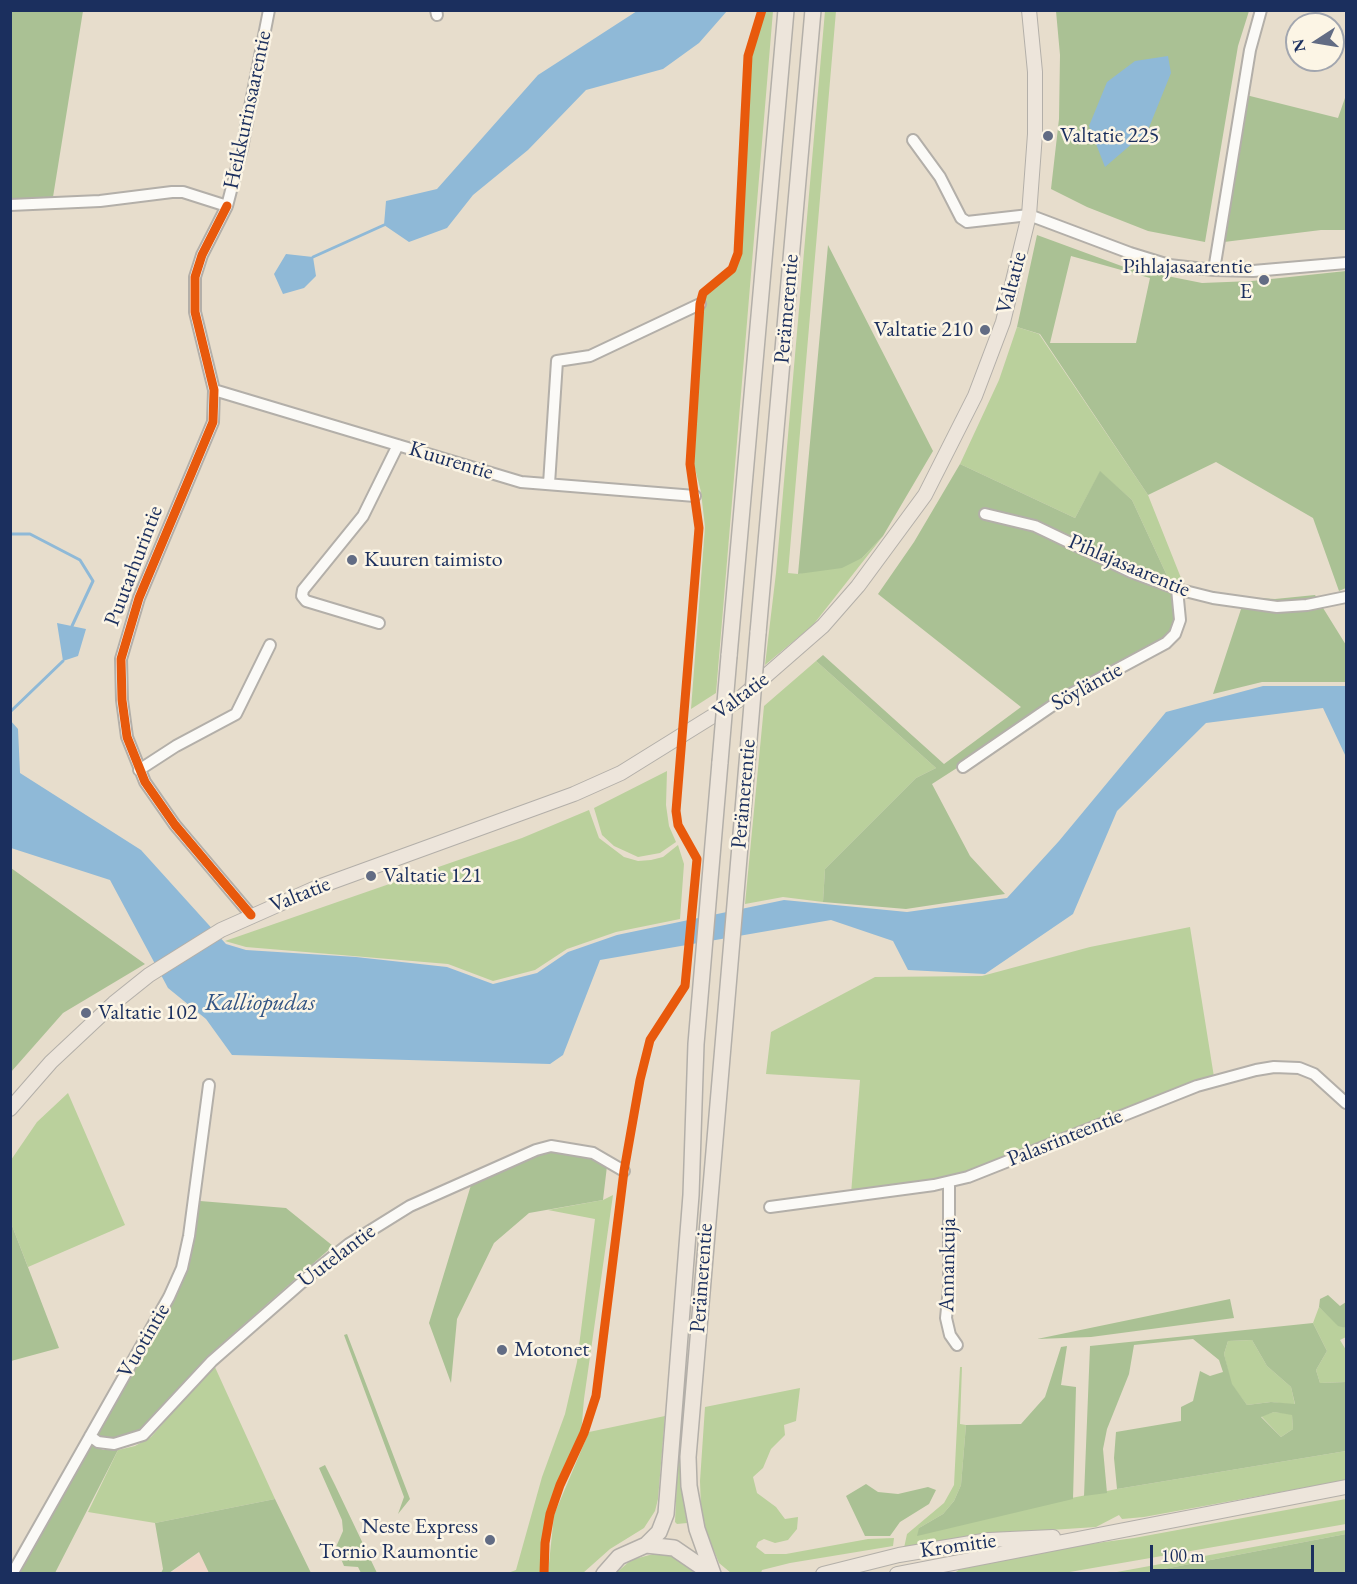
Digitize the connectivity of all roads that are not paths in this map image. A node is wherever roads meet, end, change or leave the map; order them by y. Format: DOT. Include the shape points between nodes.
graph roads {
  1 [pos="269,10"];
  2 [pos="786,10"];
  3 [pos="813,10"];
  4 [pos="1029,10"];
  5 [pos="1261,10"];
  6 [pos="912,140"];
  7 [pos="10,205"];
  8 [pos="227,206"];
  9 [pos="1029,215"];
  10 [pos="1347,263"];
  11 [pos="1214,270"];
  12 [pos="700,304"];
  13 [pos="214,390"];
  14 [pos="398,445"];
  15 [pos="549,484"];
  16 [pos="695,496"];
  17 [pos="985,514"];
  18 [pos="1177,589"];
  19 [pos="1347,597"];
  20 [pos="379,622"];
  21 [pos="270,645"];
  22 [pos="963,767"];
  23 [pos="139,770"];
  24 [pos="250,915"];
  25 [pos="209,1085"];
  26 [pos="1347,1102"];
  27 [pos="10,1109"];
  28 [pos="624,1171"];
  29 [pos="949,1182"];
  30 [pos="770,1207"];
  31 [pos="957,1345"];
  32 [pos="90,1436"];
  33 [pos="1347,1487"];
  34 [pos="1097,1535"];
  35 [pos="646,1545"];
  36 [pos="930,1550"];
  37 [pos="934,1570"];
  38 [pos="603,1571"];
  39 [pos="12,1574"];
  40 [pos="713,1574"];
  41 [pos="823,1574"];
  42 [pos="897,1574"];
  1 -- 8 [label="street, Heikkurinsaarentie"];
  2 -- 35 [label="highway, Perämerentie, bridge" via="702,974 691,1195 667,1507 659,1532"];
  3 -- 40 [label="highway, Perämerentie, bridge" via="688,1457 694,1515"];
  4 -- 9 [label="main road, Valtatie" via="1035,134"];
  5 -- 11 [label="street" via="1250,50"];
  6 -- 9 [label="street" via="940,177 964,221"];
  7 -- 8 [label="street, Heikkurinsaarentie" via="100,201 172,192"];
  8 -- 13 [label="street, Puutarhurintie" via="195,277 195,312"];
  9 -- 11 [label="street" via="1149,259"];
  9 -- 24 [label="main road, Valtatie" via="1003,322 975,396 925,495 858,586 782,664 737,701 621,773"];
  10 -- 11 [label="street" via="1253,271"];
  12 -- 15 [label="street" via="590,356 557,361"];
  13 -- 14 [label="street, Kuurentie"];
  13 -- 23 [label="street, Puutarhurintie" via="213,422 139,598 122,659 127,737"];
  14 -- 15 [label="street, Kuurentie" via="521,482"];
  14 -- 20 [label="street" via="363,516 302,596 306,602"];
  15 -- 16 [label="street, Kuurentie"];
  17 -- 18 [label="street, Pihlajasaarentie" via="1035,525 1131,572"];
  18 -- 19 [label="street, Pihlajasaarentie" via="1277,607"];
  18 -- 22 [label="street, Söyläntie" via="1180,620 1175,634 1166,643 1062,699"];
  21 -- 23 [label="street" via="236,714"];
  23 -- 24 [label="street, Puutarhurintie" via="175,825"];
  24 -- 27 [label="main road, Valtatie" via="149,975 80,1034"];
  25 -- 32 [label="street, Vuotintie" via="182,1268"];
  26 -- 29 [label="street, Palasrinteentie" via="1314,1074 1299,1068 1256,1070 1197,1086"];
  28 -- 32 [label="street, Uutelantie" via="593,1153 551,1146 411,1206 349,1244 316,1270 212,1360 143,1435 114,1444 98,1442"];
  29 -- 30 [label="street, Palasrinteentie"];
  29 -- 31 [label="street, Annankuja" via="946,1318"];
  32 -- 39 [label="street, Vuotintie"];
  33 -- 34 [label="main road, Kromitie"];
  34 -- 36 [label="main road, Kromitie" via="989,1540"];
  34 -- 37 [label="main road, Kromitie"];
  35 -- 38 [label="highway" via="631,1550"];
  35 -- 40 [label="highway" via="674,1548"];
  36 -- 37 [label="street"];
  36 -- 41 [label="main road, Kromitie"];
  37 -- 42 [label="main road, Kromitie"];
}
